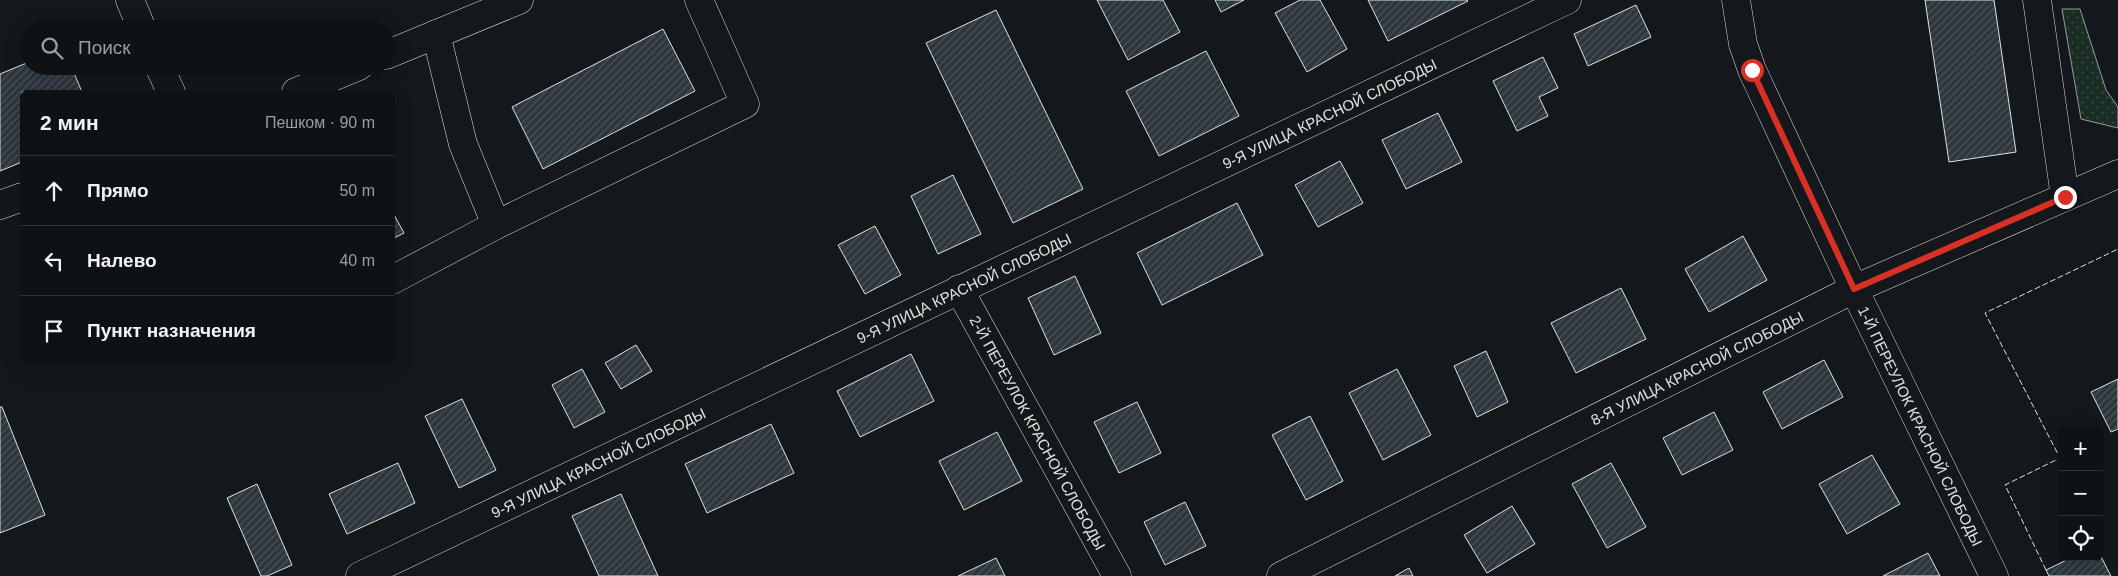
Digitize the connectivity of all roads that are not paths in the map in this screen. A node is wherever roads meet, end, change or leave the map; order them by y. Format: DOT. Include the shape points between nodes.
graph roads {
  1 [pos="130,0"];
  2 [pos="519,0"];
  3 [pos="699,0"];
  4 [pos="1567,0"];
  5 [pos="1736,0"];
  6 [pos="2037,0"];
  7 [pos="138,20"];
  8 [pos="436,34"];
  9 [pos="395,51"];
  10 [pos="163,75"];
  11 [pos="337,75"];
  12 [pos="169,90"];
  13 [pos="301,90"];
  14 [pos="2118,174"];
  15 [pos="2065,197"];
  16 [pos="20,198"];
  17 [pos="0,205"];
  18 [pos="496,225"];
  19 [pos="395,278"];
  20 [pos="959,289"];
  21 [pos="1854,289"];
  22 [pos="360,576"];
  23 [pos="1117,576"];
  24 [pos="1281,576"];
  25 [pos="1994,576"];
  1 -- 7 [label="street"];
  2 -- 8 [label="street"];
  3 -- 18 [label="street" via="745,104"];
  4 -- 20 [label="street, 9-Я УЛИЦА КРАСНОЙ СЛОБОДЫ"];
  5 -- 21 [label="street, 1-Й ПЕРЕУЛОК КРАСНОЙ СЛОБОДЫ" via="1743,44 1752,70"];
  6 -- 15 [label="street"];
  8 -- 9 [label="street"];
  8 -- 18 [label="street" via="463,144"];
  10 -- 12 [label="street"];
  11 -- 13 [label="street"];
  14 -- 15 [label="street, 8-Я УЛИЦА КРАСНОЙ СЛОБОДЫ"];
  15 -- 21 [label="street, 8-Я УЛИЦА КРАСНОЙ СЛОБОДЫ"];
  16 -- 17 [label="street"];
  18 -- 19 [label="street"];
  20 -- 22 [label="street, 9-Я УЛИЦА КРАСНОЙ СЛОБОДЫ"];
  20 -- 23 [label="street, 2-Й ПЕРЕУЛОК КРАСНОЙ СЛОБОДЫ"];
  21 -- 24 [label="street, 8-Я УЛИЦА КРАСНОЙ СЛОБОДЫ"];
  21 -- 25 [label="street, 1-Й ПЕРЕУЛОК КРАСНОЙ СЛОБОДЫ"];
}
